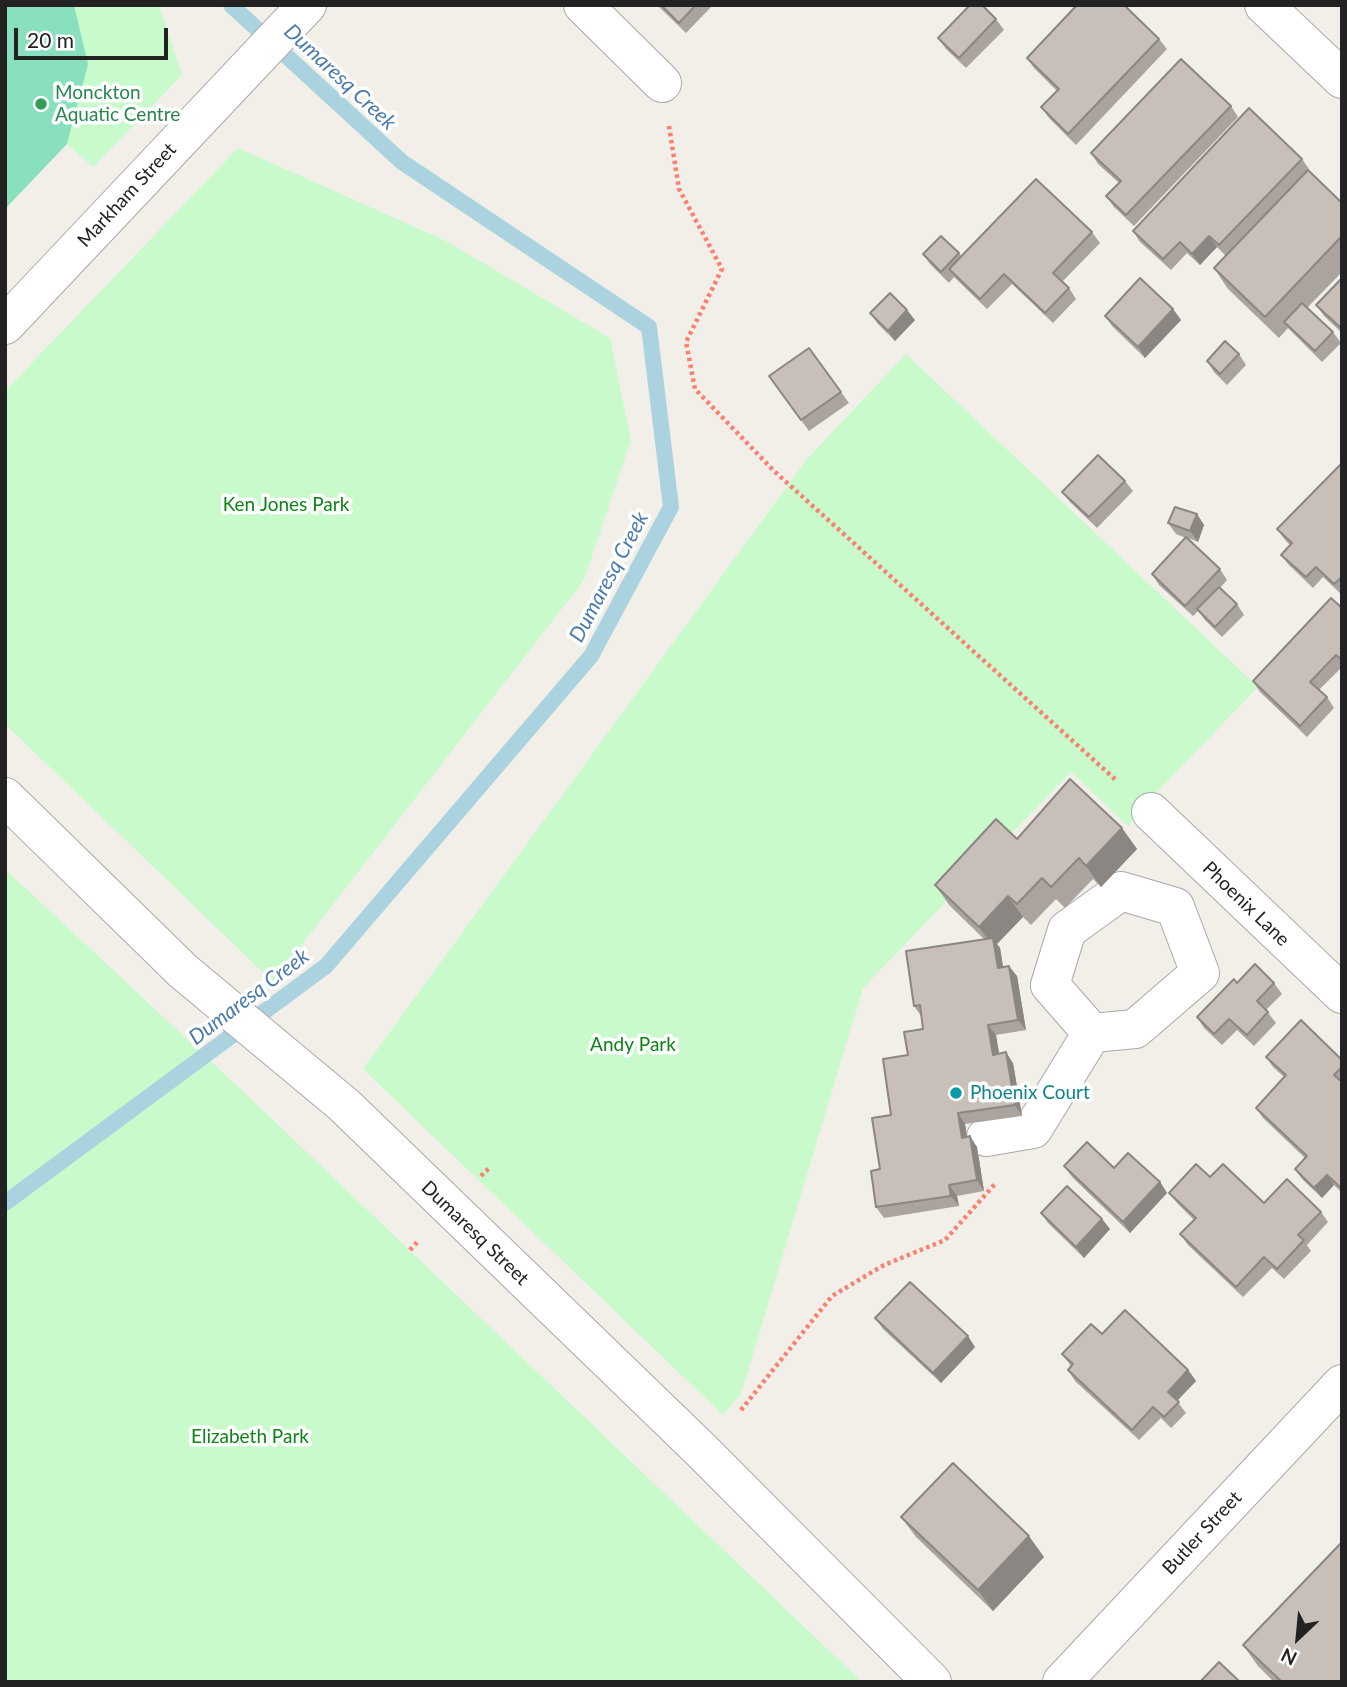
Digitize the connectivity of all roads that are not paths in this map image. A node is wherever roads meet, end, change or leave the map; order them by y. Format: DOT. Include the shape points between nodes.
graph roads {
  1 [pos="307,5"];
  2 [pos="583,5"];
  3 [pos="1264,5"];
  4 [pos="1342,79"];
  5 [pos="662,83"];
  6 [pos="5,325"];
  7 [pos="5,797"];
  8 [pos="1151,812"];
  9 [pos="1210,870"];
  10 [pos="1175,907"];
  11 [pos="1342,994"];
  12 [pos="1092,1033"];
  13 [pos="1000,1134"];
  14 [pos="1342,1384"];
  15 [pos="933,1682"];
  16 [pos="1062,1682"];
  1 -- 6 [label="street, Markham Street"];
  2 -- 5 [label="street"];
  3 -- 4 [label="street"];
  7 -- 15 [label="street, Dumaresq Street" via="183,971 344,1105"];
  8 -- 9 [label="street, Phoenix Lane"];
  9 -- 10 [label="street"];
  9 -- 11 [label="street, Phoenix Lane"];
  10 -- 12 [label="street" via="1199,972 1135,1028"];
  10 -- 12 [label="street" via="1121,891 1068,930 1050,985"];
  12 -- 13 [label="street" via="1033,1129"];
  14 -- 16 [label="street, Butler Street"];
}
